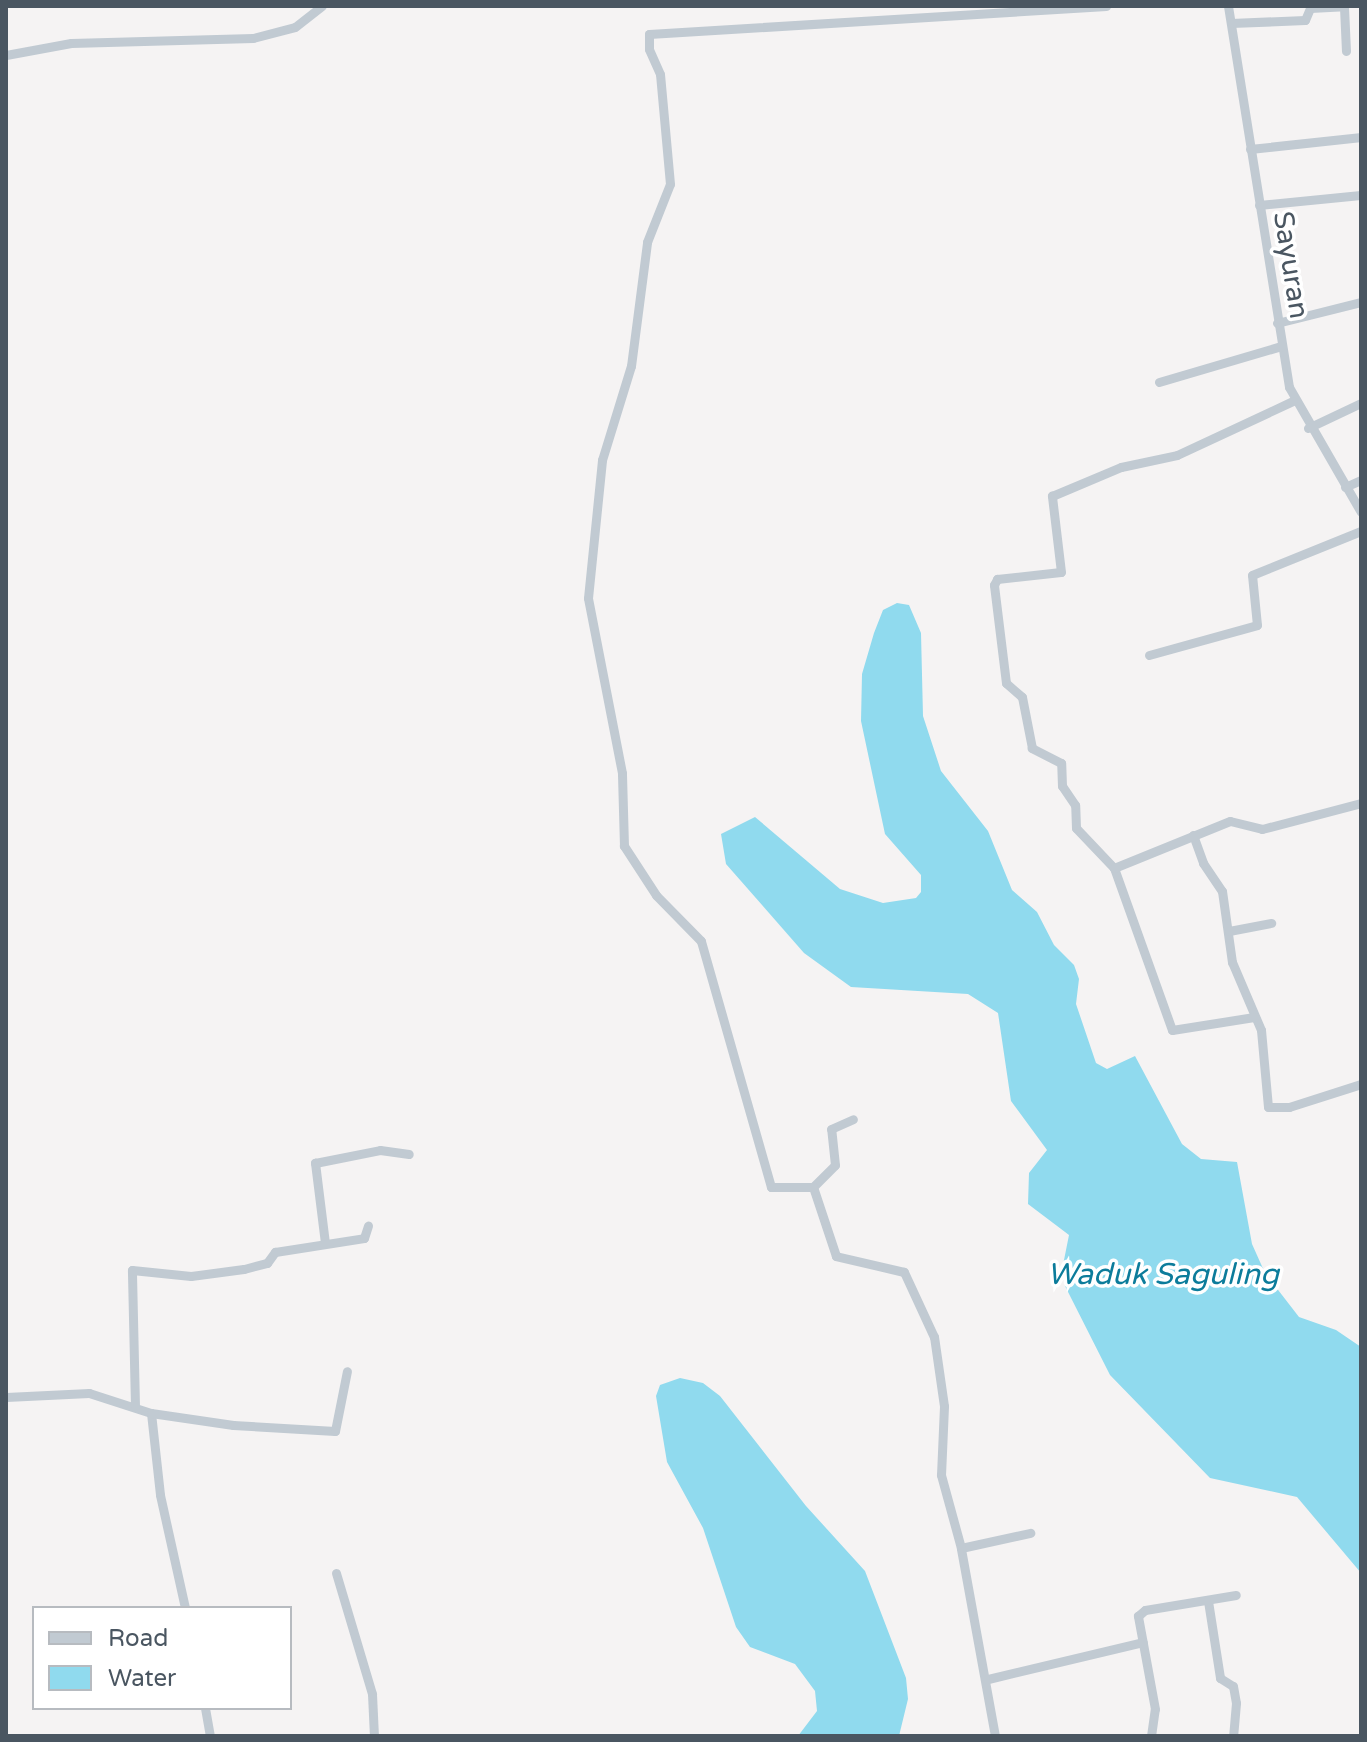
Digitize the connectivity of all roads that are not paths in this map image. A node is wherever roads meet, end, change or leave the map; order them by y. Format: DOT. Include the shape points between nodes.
graph roads {
  1 [pos="322,6"];
  2 [pos="1106,6"];
  3 [pos="1228,6"];
  4 [pos="1344,7"];
  5 [pos="1231,23"];
  6 [pos="1346,51"];
  7 [pos="6,55"];
  8 [pos="1361,137"];
  9 [pos="1250,149"];
  10 [pos="1361,195"];
  11 [pos="1259,205"];
  12 [pos="1361,302"];
  13 [pos="1277,323"];
  14 [pos="1281,346"];
  15 [pos="1159,382"];
  16 [pos="1293,401"];
  17 [pos="1361,403"];
  18 [pos="1308,428"];
  19 [pos="1361,480"];
  20 [pos="1345,487"];
  21 [pos="1361,512"];
  22 [pos="1361,531"];
  23 [pos="1149,655"];
  24 [pos="1361,803"];
  25 [pos="1193,835"];
  26 [pos="1114,868"];
  27 [pos="1271,923"];
  28 [pos="1229,931"];
  29 [pos="1254,1017"];
  30 [pos="1361,1084"];
  31 [pos="853,1119"];
  32 [pos="409,1154"];
  33 [pos="813,1187"];
  34 [pos="368,1226"];
  35 [pos="325,1243"];
  36 [pos="347,1371"];
  37 [pos="6,1397"];
  38 [pos="135,1406"];
  39 [pos="151,1413"];
  40 [pos="1030,1533"];
  41 [pos="961,1548"];
  42 [pos="336,1573"];
  43 [pos="1236,1595"];
  44 [pos="1208,1601"];
  45 [pos="185,1606"];
  46 [pos="1143,1642"];
  47 [pos="988,1679"];
  48 [pos="205,1710"];
  49 [pos="210,1736"];
  50 [pos="374,1736"];
  51 [pos="995,1736"];
  52 [pos="1151,1736"];
  53 [pos="1233,1736"];
  1 -- 7 [label="street" via="295,27 253,38 71,43"];
  2 -- 33 [label="street" via="662,30 648,38 660,74 670,184 647,242 631,366 602,460 589,620 622,773 624,846 656,895 701,941 771,1187"];
  3 -- 5 [label="street, Sayuran"];
  4 -- 5 [label="street" via="1310,8 1305,20"];
  4 -- 6 [label="street"];
  5 -- 9 [label="street, Sayuran"];
  8 -- 9 [label="street"];
  9 -- 11 [label="street, Sayuran"];
  10 -- 11 [label="street"];
  11 -- 13 [label="street, Sayuran"];
  12 -- 13 [label="street"];
  13 -- 14 [label="street, Sayuran"];
  14 -- 15 [label="street"];
  14 -- 16 [label="street, Sayuran"];
  16 -- 18 [label="street, Sayuran"];
  16 -- 26 [label="street" via="1177,455 1121,467 1052,496 1061,572 997,579 994,585 1006,683 1022,697 1032,748 1061,763 1062,786 1075,805 1076,828"];
  17 -- 18 [label="street"];
  18 -- 20 [label="street, Sayuran"];
  19 -- 20 [label="street"];
  20 -- 21 [label="street, Sayuran"];
  22 -- 23 [label="street" via="1252,575 1257,625"];
  24 -- 25 [label="street" via="1272,827 1230,821"];
  25 -- 26 [label="street"];
  25 -- 28 [label="street" via="1222,891"];
  26 -- 29 [label="street" via="1172,1030"];
  27 -- 28 [label="street"];
  28 -- 29 [label="street" via="1232,962"];
  29 -- 30 [label="street" via="1262,1036 1259,1055 1271,1108"];
  31 -- 33 [label="street" via="831,1129 835,1165"];
  32 -- 35 [label="street" via="384,1149 315,1163"];
  33 -- 41 [label="street" via="836,1256 904,1272 922,1304 942,1368 941,1475"];
  34 -- 35 [label="street" via="364,1238"];
  35 -- 38 [label="street" via="275,1252 267,1263 244,1269 191,1276 132,1270"];
  36 -- 39 [label="street" via="335,1431"];
  37 -- 38 [label="street" via="89,1393"];
  38 -- 39 [label="street"];
  39 -- 45 [label="street" via="160,1495"];
  40 -- 41 [label="street"];
  41 -- 47 [label="street"];
  42 -- 50 [label="street" via="372,1694"];
  43 -- 44 [label="street"];
  44 -- 46 [label="street" via="1141,1612"];
  44 -- 53 [label="street" via="1220,1678 1233,1686"];
  46 -- 47 [label="street"];
  46 -- 52 [label="street" via="1155,1709"];
  47 -- 51 [label="street"];
  48 -- 49 [label="street"];
}
